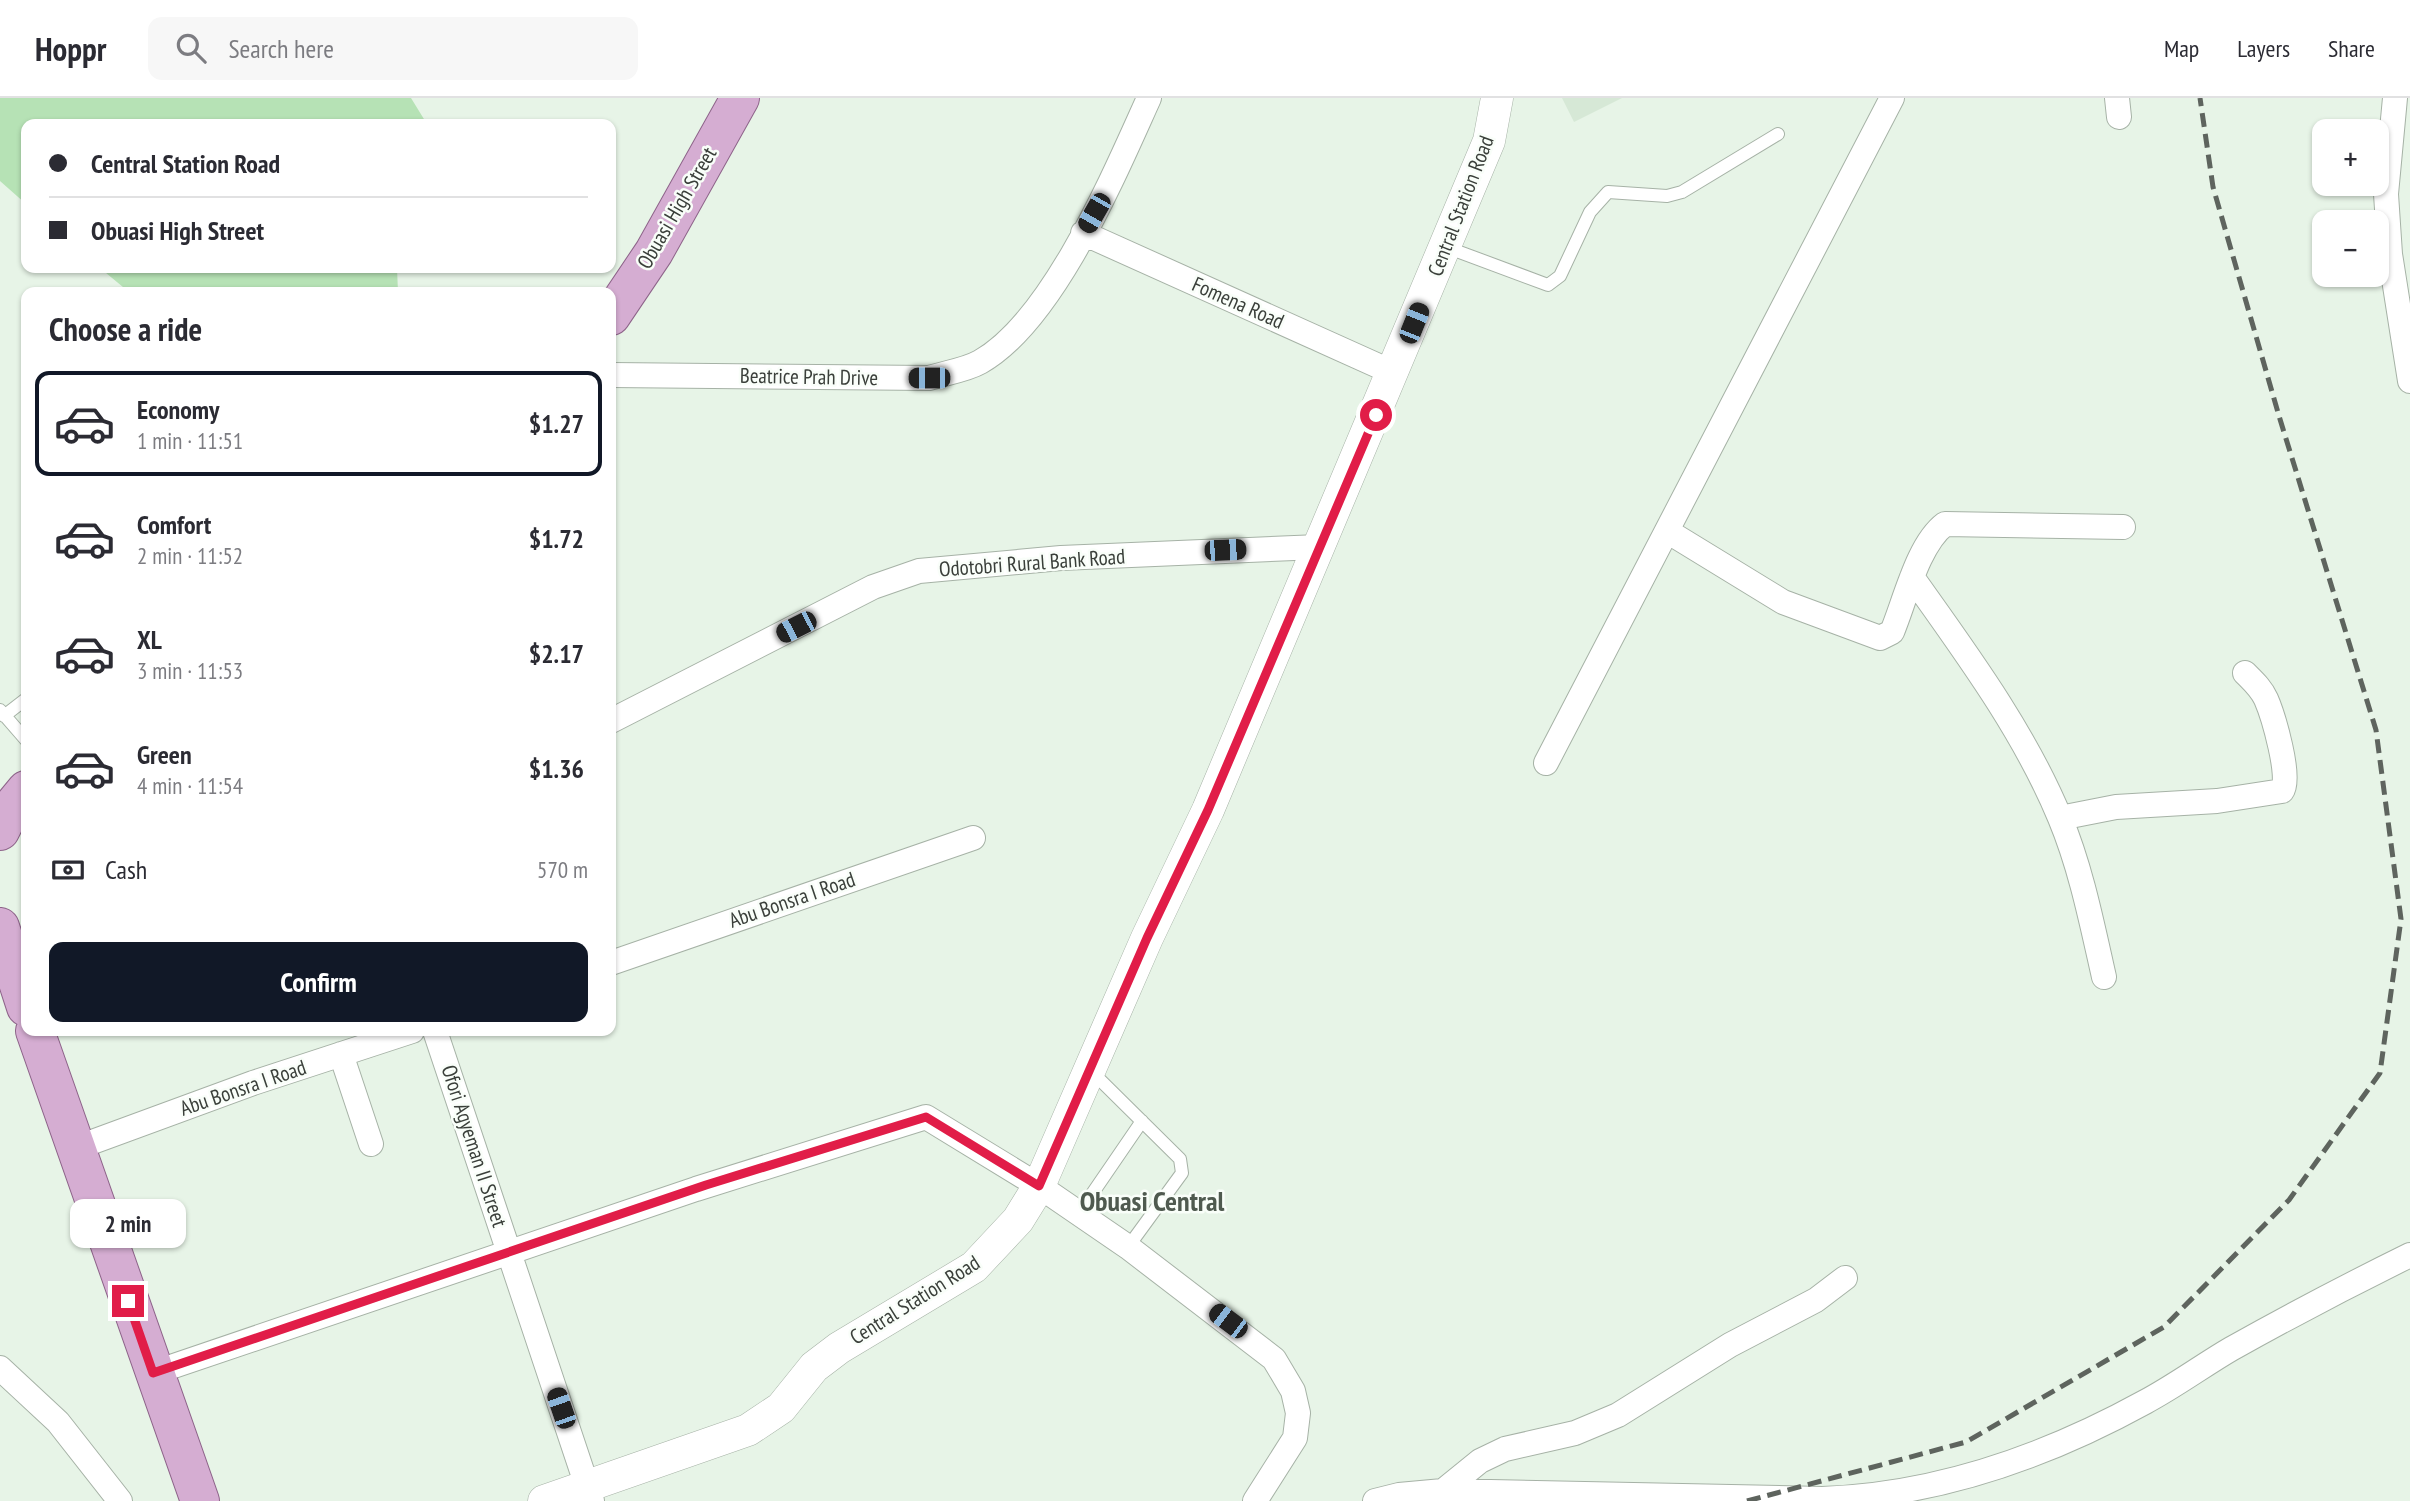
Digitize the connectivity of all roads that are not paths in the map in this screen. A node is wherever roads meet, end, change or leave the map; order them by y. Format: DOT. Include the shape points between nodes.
graph roads {
  1 [pos="740,98"];
  2 [pos="1149,98"];
  3 [pos="1497,98"];
  4 [pos="1892,98"];
  5 [pos="2395,98"];
  6 [pos="1778,134"];
  7 [pos="1083,233"];
  8 [pos="1446,247"];
  9 [pos="616,309"];
  10 [pos="1394,373"];
  11 [pos="616,375"];
  12 [pos="2410,381"];
  13 [pos="2123,527"];
  14 [pos="1667,531"];
  15 [pos="1319,547"];
  16 [pos="1912,577"];
  17 [pos="2245,673"];
  18 [pos="21,702"];
  19 [pos="2,713"];
  20 [pos="616,718"];
  21 [pos="21,734"];
  22 [pos="1546,763"];
  23 [pos="21,796"];
  24 [pos="2060,818"];
  25 [pos="0,831"];
  26 [pos="973,838"];
  27 [pos="0,927"];
  28 [pos="616,960"];
  29 [pos="2104,977"];
  30 [pos="21,992"];
  31 [pos="36,1036"];
  32 [pos="397,1036"];
  33 [pos="437,1036"];
  34 [pos="341,1054"];
  35 [pos="1089,1070"];
  36 [pos="1142,1121"];
  37 [pos="371,1144"];
  38 [pos="76,1148"];
  39 [pos="1039,1186"];
  40 [pos="1079,1213"];
  41 [pos="1128,1247"];
  42 [pos="510,1254"];
  43 [pos="2410,1255"];
  44 [pos="1845,1278"];
  45 [pos="0,1368"];
  46 [pos="153,1373"];
  47 [pos="1443,1491"];
  48 [pos="589,1493"];
  49 [pos="1792,1500"];
  50 [pos="120,1501"];
  51 [pos="200,1501"];
  52 [pos="544,1501"];
  53 [pos="1255,1501"];
  54 [pos="1375,1501"];
  1 -- 9 [label="main road, Obuasi High Street" via="654,252"];
  2 -- 7 [label="street, Beatrice Prah Drive"];
  3 -- 8 [label="street, Central Station Road" via="1489,141"];
  4 -- 14 [label="street"];
  5 -- 12 [label="street" via="2386,194 2389,254"];
  6 -- 8 [label="lane" via="1682,192 1667,196 1608,192 1590,212 1560,276 1548,285"];
  7 -- 10 [label="street, Fomena Road"];
  7 -- 11 [label="street, Beatrice Prah Drive" via="1053,286 1017,335 979,363 929,378"];
  8 -- 10 [label="street, Central Station Road"];
  10 -- 15 [label="street, Central Station Road"];
  13 -- 16 [label="street" via="1945,524 1929,543"];
  14 -- 16 [label="street" via="1783,602 1880,638 1892,632"];
  14 -- 22 [label="street"];
  15 -- 20 [label="street, Odotobri Rural Bank Road" via="1061,558 919,571 873,587"];
  15 -- 35 [label="street, Central Station Road" via="1208,810"];
  16 -- 24 [label="street" via="1974,664"];
  17 -- 24 [label="street" via="2266,698 2287,778 2282,791 2217,801 2116,807"];
  18 -- 19 [label="lane"];
  19 -- 21 [label="lane"];
  23 -- 25 [label="main road"];
  24 -- 29 [label="street" via="2088,904"];
  26 -- 28 [label="street, Abu Bonsra I Road"];
  27 -- 30 [label="main road"];
  31 -- 38 [label="main road"];
  32 -- 34 [label="street, Abu Bonsra I Road"];
  33 -- 42 [label="street, Ofori Agyeman II Street"];
  34 -- 37 [label="street"];
  34 -- 38 [label="street, Abu Bonsra I Road"];
  35 -- 36 [label="lane"];
  35 -- 39 [label="street, Central Station Road"];
  36 -- 40 [label="lane"];
  36 -- 41 [label="lane" via="1180,1158 1182,1173"];
  38 -- 46 [label="main road"];
  39 -- 40 [label="street"];
  39 -- 42 [label="street" via="926,1117 706,1185"];
  39 -- 48 [label="street, Central Station Road" via="1018,1220 974,1267 839,1348 766,1420"];
  40 -- 41 [label="street"];
  41 -- 53 [label="street" via="1274,1359 1293,1391 1298,1413 1295,1438"];
  42 -- 46 [label="street"];
  42 -- 48 [label="street, Ofori Agyeman II Street"];
  43 -- 49 [label="street" via="2330,1294 2147,1402 2004,1466 1873,1497"];
  44 -- 47 [label="street" via="1816,1300 1730,1345 1618,1415 1575,1433 1505,1449 1480,1461"];
  45 -- 50 [label="street" via="58,1422"];
  46 -- 51 [label="main road"];
  47 -- 49 [label="street"];
  47 -- 54 [label="street"];
  48 -- 52 [label="street, Central Station Road"];
}
